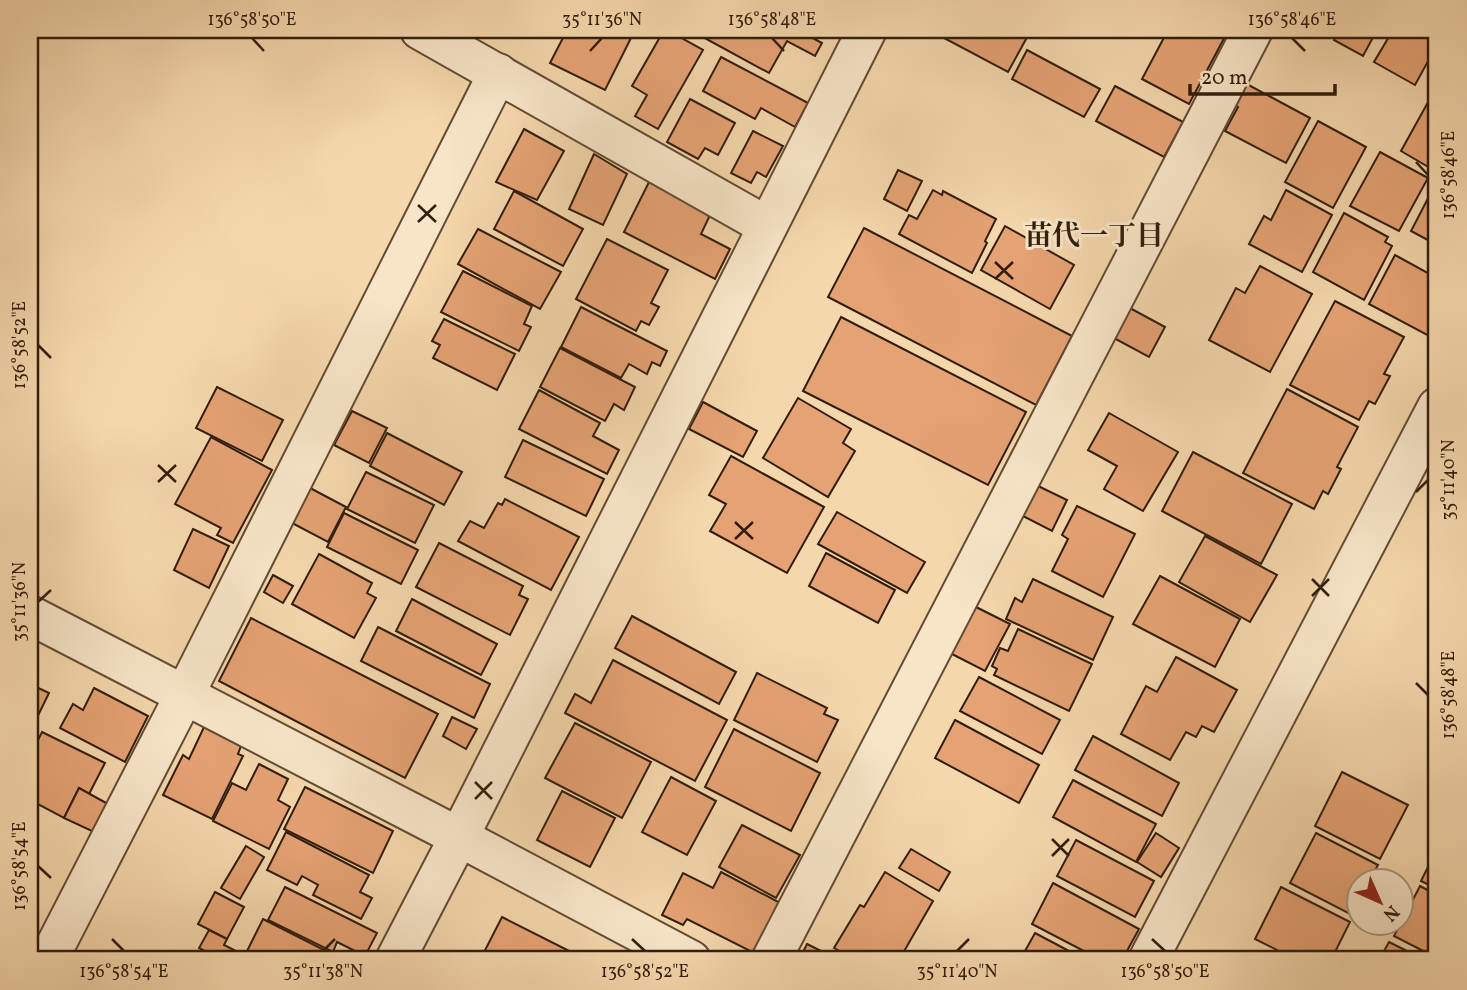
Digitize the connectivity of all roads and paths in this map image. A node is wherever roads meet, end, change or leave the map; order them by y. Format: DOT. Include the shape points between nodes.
graph roads {
  1 [pos="867,30"];
  2 [pos="1253,30"];
  3 [pos="424,31"];
  4 [pos="498,73"];
  5 [pos="767,226"];
  6 [pos="1437,407"];
  7 [pos="30,615"];
  8 [pos="185,694"];
  9 [pos="459,837"];
  10 [pos="48,960"];
  11 [pos="395,960"];
  12 [pos="691,960"];
  13 [pos="771,960"];
  14 [pos="1148,960"];
  1 -- 5 [label="street"];
  2 -- 13 [label="street"];
  3 -- 4 [label="street"];
  4 -- 5 [label="street"];
  4 -- 8 [label="street"];
  5 -- 9 [label="street"];
  6 -- 14 [label="street"];
  7 -- 8 [label="street"];
  8 -- 9 [label="street"];
  8 -- 10 [label="street"];
  9 -- 11 [label="street"];
  9 -- 12 [label="street"];
}
